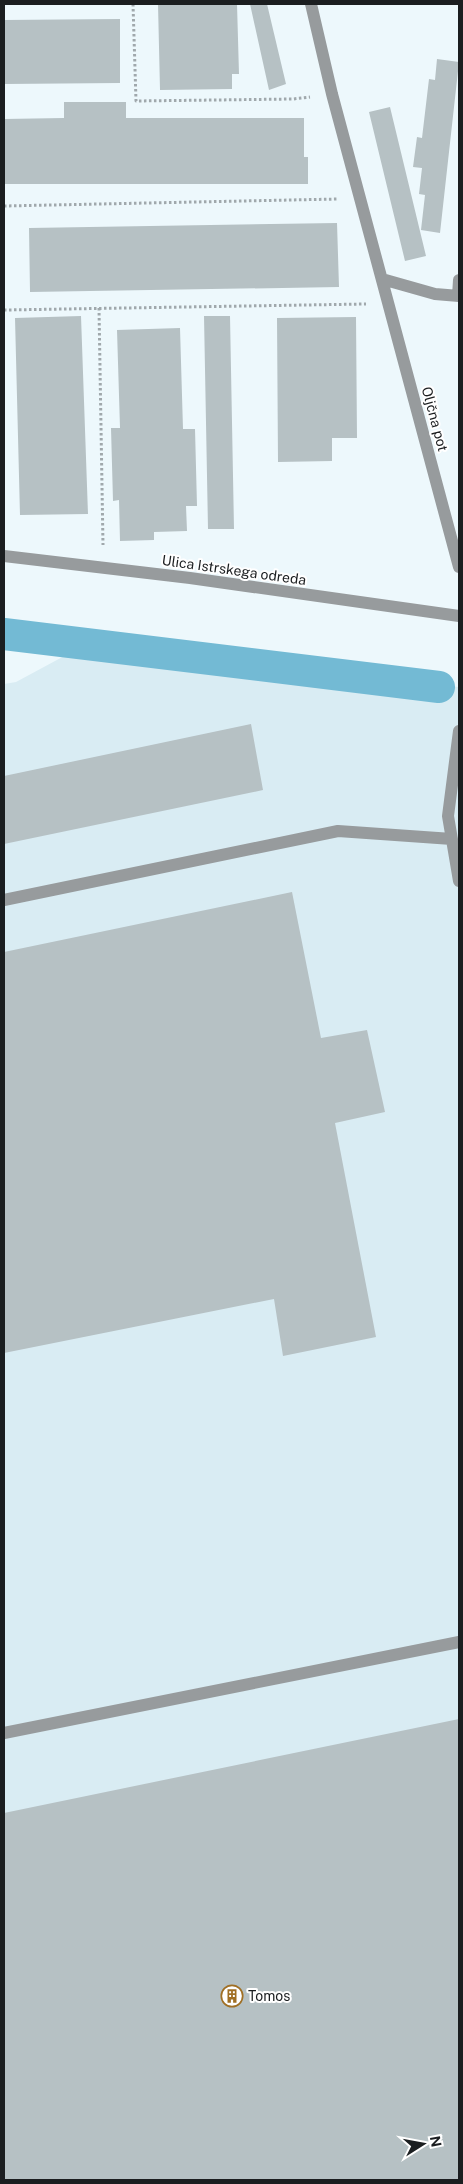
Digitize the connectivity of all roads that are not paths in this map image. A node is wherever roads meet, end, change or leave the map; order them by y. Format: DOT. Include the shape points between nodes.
graph roads {
  1 [pos="311,4"];
  2 [pos="382,279"];
  3 [pos="459,280"];
  4 [pos="458,296"];
  5 [pos="4,556"];
  6 [pos="459,567"];
  7 [pos="459,616"];
  8 [pos="459,731"];
  9 [pos="452,839"];
  10 [pos="459,881"];
  11 [pos="4,900"];
  12 [pos="459,1642"];
  13 [pos="4,1732"];
  1 -- 2 [label="street, Oljčna pot"];
  2 -- 4 [label="street" via="435,294"];
  2 -- 6 [label="street, Oljčna pot"];
  3 -- 4 [label="street"];
  5 -- 7 [label="street, Ulica Istrskega odreda"];
  8 -- 9 [label="street" via="448,816"];
  9 -- 10 [label="street"];
  9 -- 11 [label="street" via="338,831"];
  12 -- 13 [label="street"];
}
